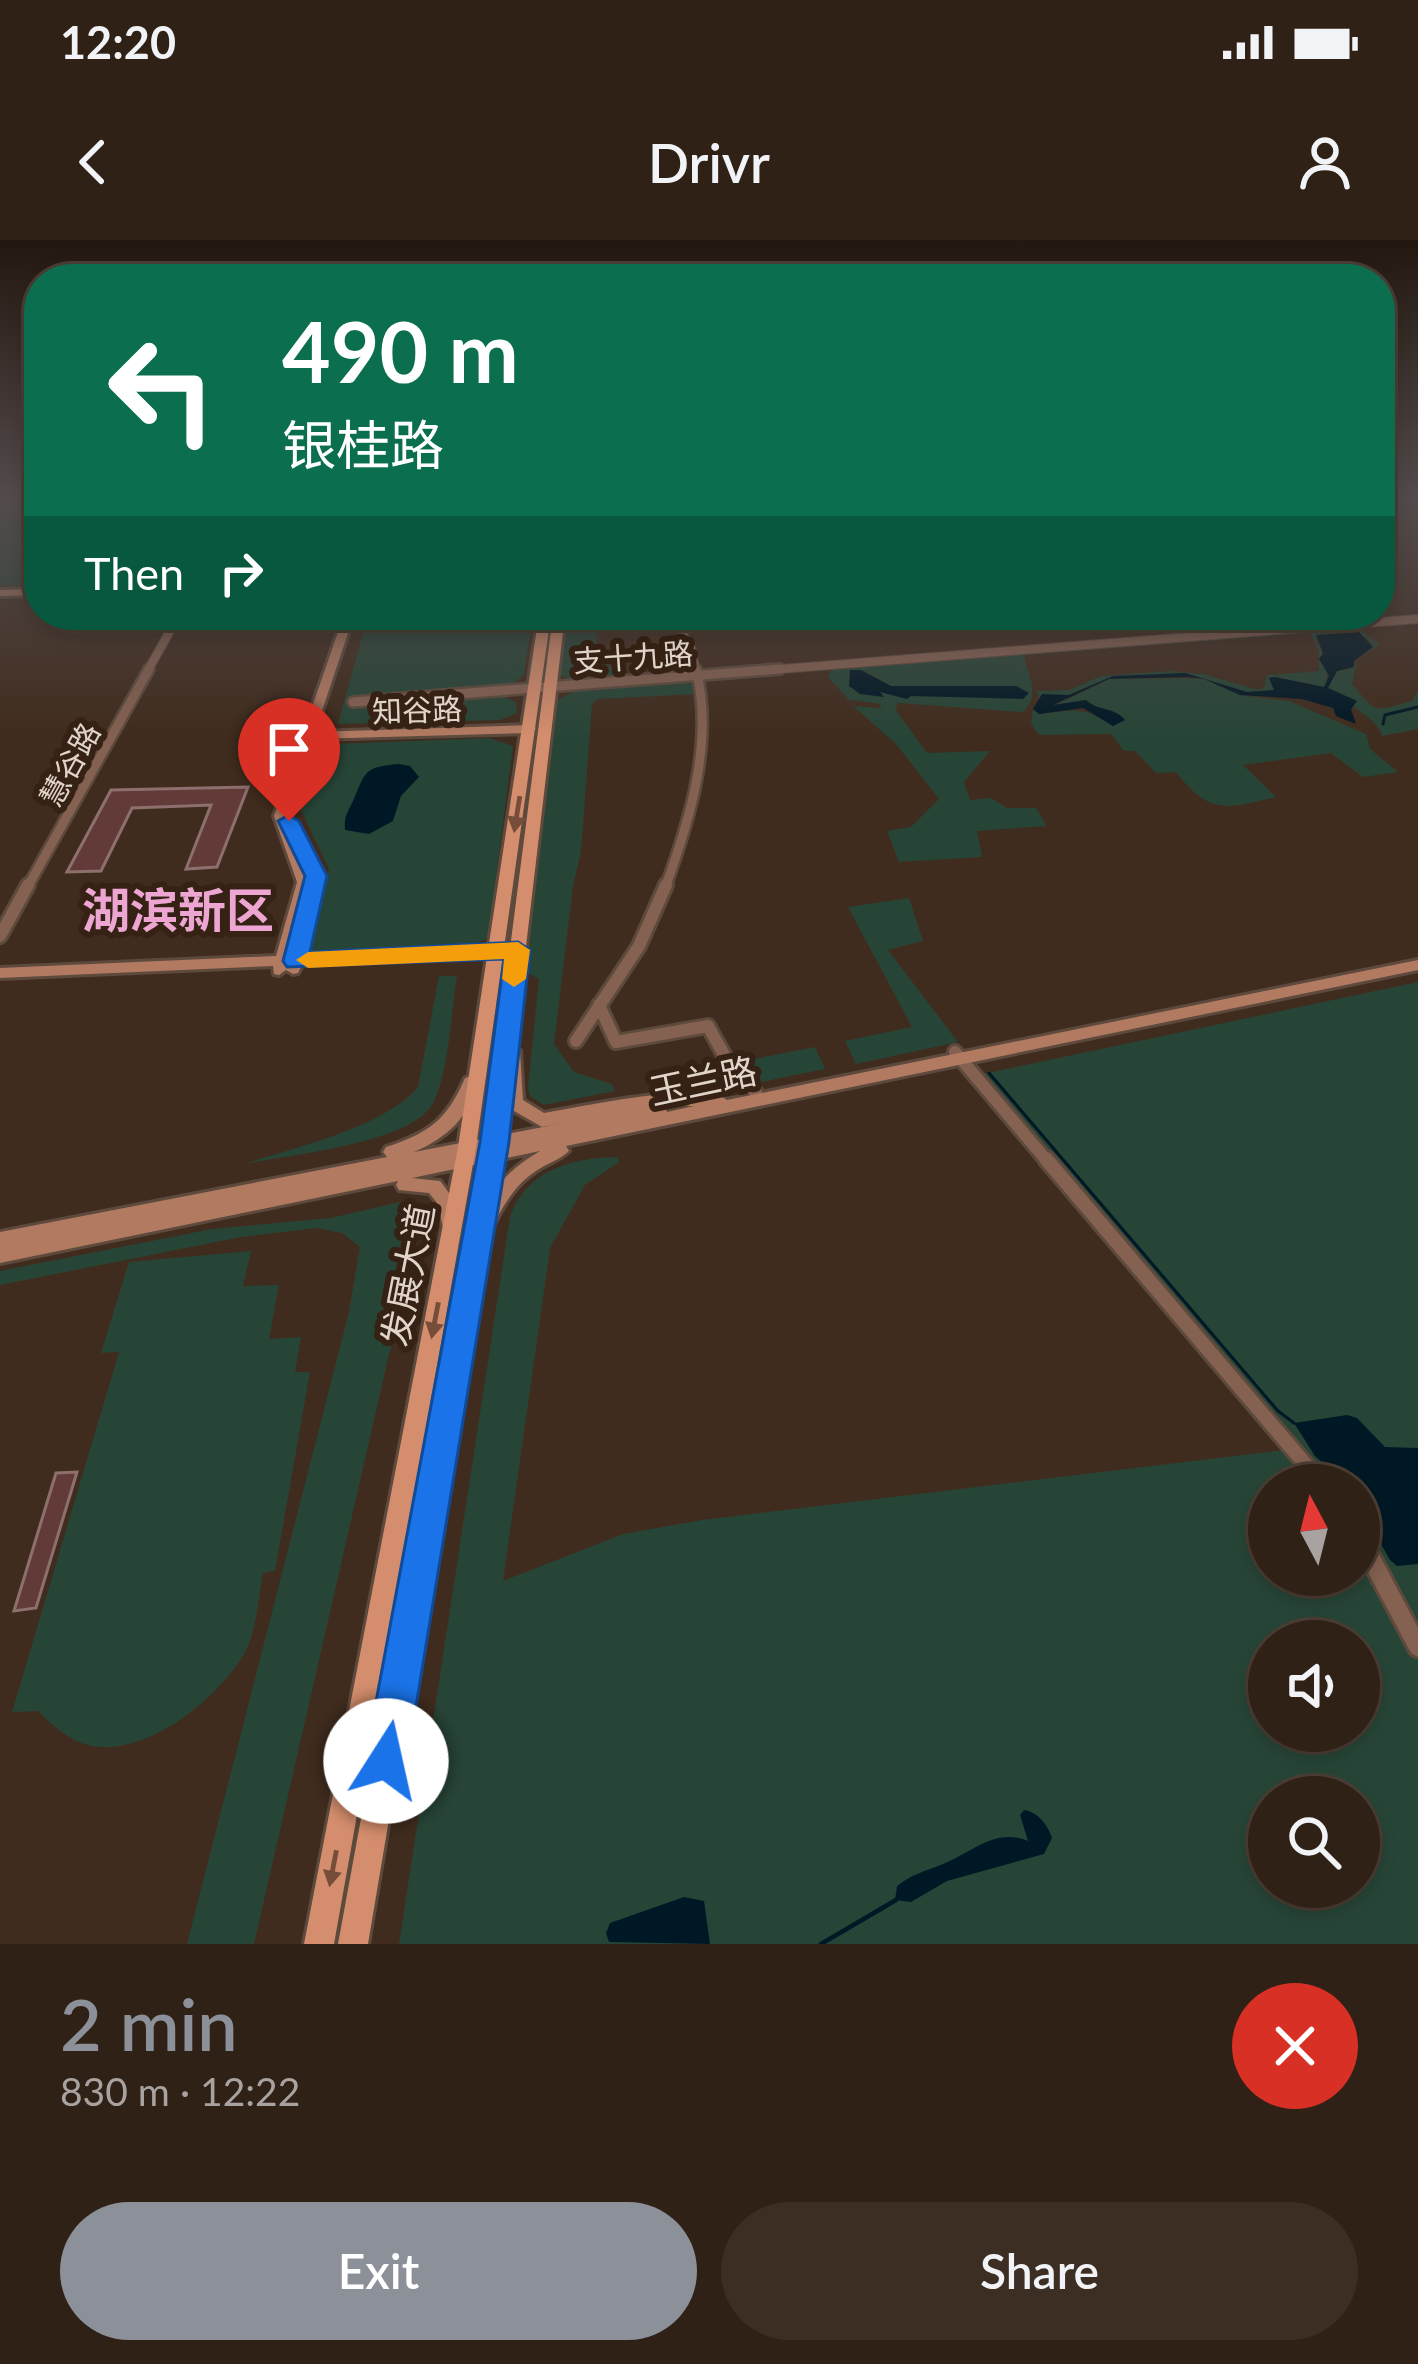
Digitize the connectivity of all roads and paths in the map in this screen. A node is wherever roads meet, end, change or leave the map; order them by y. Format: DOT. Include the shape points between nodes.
graph roads {
  1 [pos="171,630"];
  2 [pos="346,630"];
  3 [pos="545,630"];
  4 [pos="556,630"];
  5 [pos="682,630"];
  6 [pos="1277,630"];
  7 [pos="699,675"];
  8 [pos="543,687"];
  9 [pos="353,702"];
  10 [pos="530,727"];
  11 [pos="312,734"];
  12 [pos="0,936"];
  13 [pos="517,955"];
  14 [pos="496,956"];
  15 [pos="1418,961"];
  16 [pos="287,966"];
  17 [pos="0,976"];
  18 [pos="511,1003"];
  19 [pos="488,1005"];
  20 [pos="599,1005"];
  21 [pos="576,1041"];
  22 [pos="959,1056"];
  23 [pos="756,1093"];
  24 [pos="720,1104"];
  25 [pos="493,1150"];
  26 [pos="466,1155"];
  27 [pos="220,1204"];
  28 [pos="0,1240"];
  29 [pos="0,1256"];
  30 [pos="446,1264"];
  31 [pos="472,1269"];
  32 [pos="1305,1464"];
  33 [pos="1380,1576"];
  34 [pos="1418,1647"];
  35 [pos="319,1944"];
  36 [pos="353,1944"];
  1 -- 12 [label="street, 慧谷路"];
  2 -- 11 [label="street"];
  3 -- 8 [label="main road, 发展大道"];
  4 -- 8 [label="main road, 发展大道"];
  5 -- 7 [label="street"];
  6 -- 7 [label="street, 支十九路"];
  7 -- 8 [label="street, 支十九路"];
  7 -- 20 [label="street" via="705,724 692,796 646,930"];
  8 -- 9 [label="street, 支十九路"];
  8 -- 10 [label="main road, 发展大道"];
  8 -- 13 [label="main road, 发展大道"];
  10 -- 11 [label="street, 知谷路"];
  10 -- 14 [label="main road, 发展大道, one-way"];
  11 -- 16 [label="street" via="288,817 316,876"];
  13 -- 14 [label="street"];
  13 -- 18 [label="main road, 发展大道"];
  14 -- 16 [label="street"];
  14 -- 19 [label="main road, 发展大道"];
  15 -- 22 [label="street, 玉兰路"];
  16 -- 17 [label="street"];
  18 -- 24 [label="street" via="512,1090 534,1118 662,1100"];
  18 -- 25 [label="main road, 发展大道"];
  19 -- 26 [label="main road, 发展大道"];
  19 -- 27 [label="street" via="467,1098 443,1127 399,1151 296,1172"];
  20 -- 21 [label="street"];
  20 -- 23 [label="street" via="616,1042 708,1026"];
  22 -- 23 [label="street, 玉兰路"];
  22 -- 24 [label="street, 玉兰路"];
  22 -- 32 [label="street"];
  23 -- 24 [label="street, 玉兰路"];
  24 -- 25 [label="street, 玉兰路"];
  24 -- 31 [label="street" via="671,1129 554,1153 526,1167 495,1201"];
  25 -- 26 [label="street, 玉兰路"];
  25 -- 31 [label="main road, 发展大道"];
  26 -- 27 [label="street, 玉兰路"];
  26 -- 30 [label="main road, 发展大道"];
  27 -- 28 [label="street, 玉兰路"];
  27 -- 29 [label="street, 玉兰路"];
  27 -- 30 [label="street" via="434,1186 449,1214"];
  30 -- 35 [label="main road, 发展大道, one-way"];
  31 -- 36 [label="main road, 发展大道"];
  33 -- 34 [label="street"];
}
